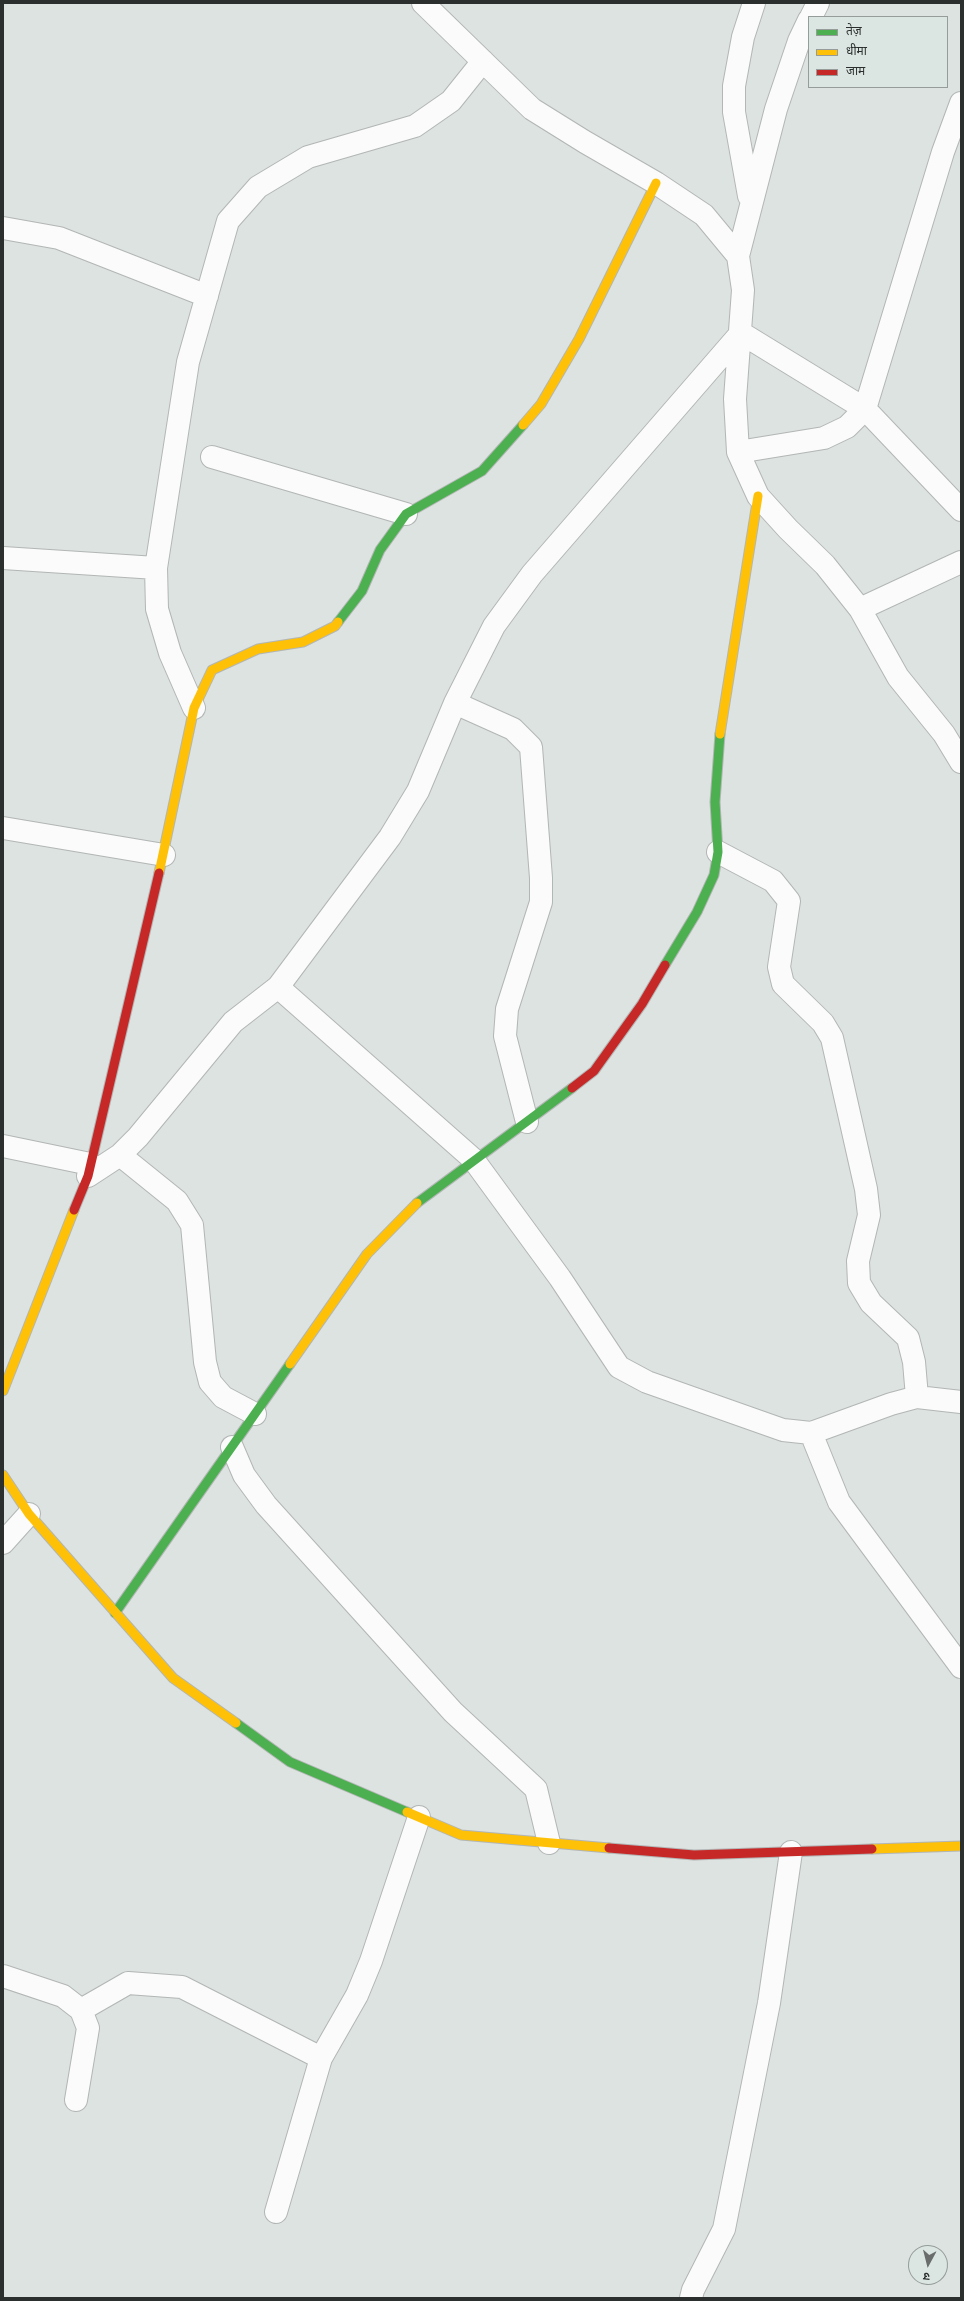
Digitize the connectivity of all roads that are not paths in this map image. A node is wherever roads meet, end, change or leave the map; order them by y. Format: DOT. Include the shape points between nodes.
graph roads {
  1 [pos="423,3"];
  2 [pos="754,3"];
  3 [pos="818,3"];
  4 [pos="812,16"];
  5 [pos="808,22"];
  6 [pos="483,62"];
  7 [pos="961,103"];
  8 [pos="656,183"];
  9 [pos="751,203"];
  10 [pos="3,228"];
  11 [pos="738,256"];
  12 [pos="207,296"];
  13 [pos="741,333"];
  14 [pos="864,409"];
  15 [pos="738,452"];
  16 [pos="212,457"];
  17 [pos="758,496"];
  18 [pos="961,510"];
  19 [pos="406,514"];
  20 [pos="3,558"];
  21 [pos="961,562"];
  22 [pos="156,568"];
  23 [pos="860,609"];
  24 [pos="455,703"];
  25 [pos="194,708"];
  26 [pos="961,762"];
  27 [pos="3,828"];
  28 [pos="718,852"];
  29 [pos="164,855"];
  30 [pos="278,987"];
  31 [pos="527,1122"];
  32 [pos="3,1146"];
  33 [pos="120,1155"];
  34 [pos="473,1159"];
  35 [pos="89,1170"];
  36 [pos="3,1391"];
  37 [pos="917,1397"];
  38 [pos="961,1402"];
  39 [pos="255,1414"];
  40 [pos="811,1433"];
  41 [pos="232,1447"];
  42 [pos="3,1475"];
  43 [pos="29,1514"];
  44 [pos="3,1543"];
  45 [pos="115,1613"];
  46 [pos="961,1667"];
  47 [pos="419,1817"];
  48 [pos="549,1843"];
  49 [pos="961,1846"];
  50 [pos="790,1852"];
  51 [pos="3,1976"];
  52 [pos="81,2010"];
  53 [pos="321,2058"];
  54 [pos="76,2100"];
  55 [pos="276,2212"];
  56 [pos="691,2298"];
  1 -- 6 [label="street"];
  2 -- 9 [label="street" via="743,37 734,86 734,112"];
  3 -- 4 [label="street"];
  5 -- 9 [label="street" via="776,109"];
  6 -- 8 [label="street" via="532,109"];
  6 -- 12 [label="street" via="451,101 415,126 308,157 258,187 228,221"];
  7 -- 14 [label="street" via="943,152"];
  8 -- 11 [label="street" via="704,216"];
  8 -- 19 [label="street" via="579,339 541,404 482,471"];
  9 -- 11 [label="street"];
  10 -- 12 [label="street" via="59,238"];
  11 -- 13 [label="street" via="743,290"];
  12 -- 22 [label="street" via="188,362"];
  13 -- 14 [label="street"];
  13 -- 15 [label="street" via="735,399"];
  13 -- 24 [label="street" via="532,574 494,626"];
  14 -- 15 [label="street" via="847,427 824,438"];
  14 -- 18 [label="street"];
  15 -- 17 [label="street"];
  16 -- 19 [label="street"];
  17 -- 23 [label="street" via="825,565"];
  17 -- 28 [label="street" via="719,742 715,802"];
  19 -- 25 [label="street" via="380,550 362,591 335,626 303,642 258,649 212,670"];
  20 -- 22 [label="street"];
  21 -- 23 [label="street"];
  22 -- 25 [label="street" via="158,609 170,653"];
  23 -- 26 [label="street" via="898,677 944,734"];
  24 -- 30 [label="street" via="418,791 390,837"];
  24 -- 31 [label="street" via="512,729 531,747 542,878 541,902 507,1009 505,1036"];
  25 -- 29 [label="street"];
  27 -- 29 [label="street"];
  28 -- 31 [label="street" via="714,875 697,912 642,1004 594,1071"];
  28 -- 37 [label="street" via="773,881 788,901 779,967 783,984 823,1023 832,1038 866,1189 869,1215 858,1262 859,1283 871,1303 908,1338 914,1362"];
  29 -- 35 [label="street"];
  30 -- 33 [label="street" via="233,1022"];
  30 -- 34 [label="street"];
  31 -- 34 [label="street"];
  32 -- 35 [label="street"];
  33 -- 35 [label="street"];
  33 -- 39 [label="street" via="177,1201 192,1225 205,1362 210,1382 223,1397"];
  34 -- 39 [label="street" via="411,1207 368,1254"];
  34 -- 40 [label="street" via="560,1278 619,1367 647,1382 783,1430"];
  35 -- 36 [label="street"];
  37 -- 38 [label="street"];
  37 -- 40 [label="street"];
  39 -- 41 [label="street"];
  40 -- 46 [label="street" via="840,1502"];
  41 -- 45 [label="street"];
  41 -- 48 [label="street" via="244,1475 266,1505 452,1712 536,1789"];
  42 -- 43 [label="street"];
  43 -- 44 [label="street"];
  43 -- 45 [label="street"];
  45 -- 47 [label="street" via="173,1678 290,1762"];
  47 -- 48 [label="street" via="461,1836"];
  47 -- 53 [label="street" via="371,1961 356,1995"];
  48 -- 50 [label="street" via="694,1855"];
  49 -- 50 [label="street"];
  50 -- 56 [label="street" via="769,2003 724,2229"];
  51 -- 52 [label="street" via="63,1996"];
  52 -- 53 [label="street" via="128,1984 182,1987"];
  52 -- 54 [label="street" via="88,2028"];
  53 -- 55 [label="street"];
}
